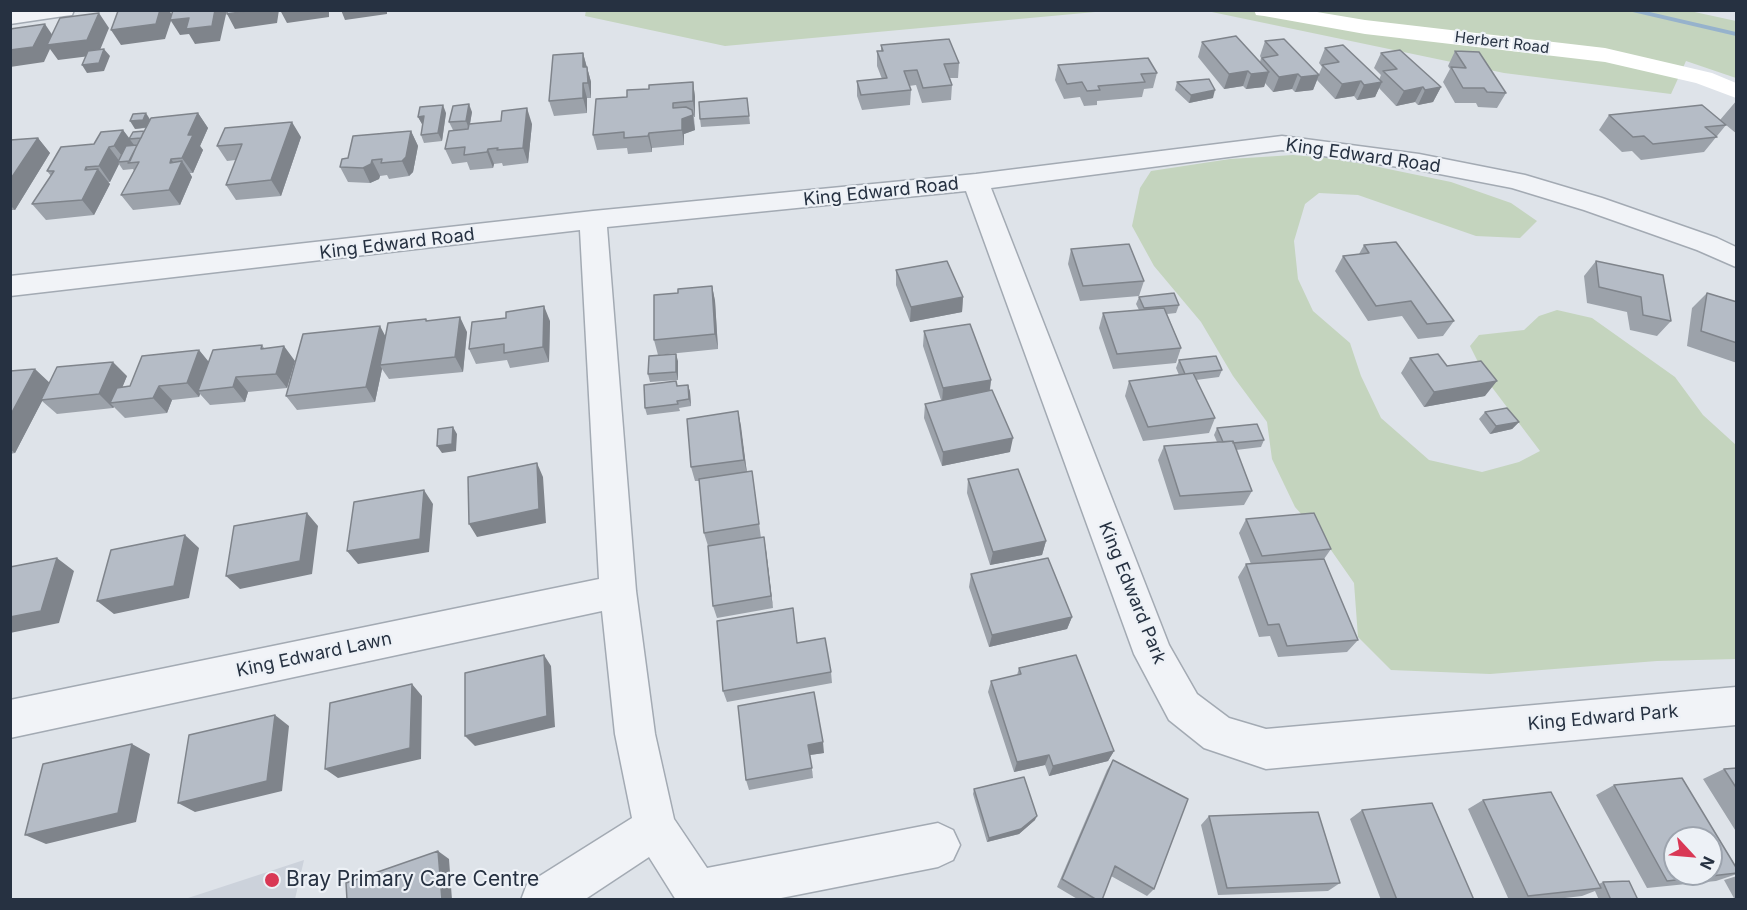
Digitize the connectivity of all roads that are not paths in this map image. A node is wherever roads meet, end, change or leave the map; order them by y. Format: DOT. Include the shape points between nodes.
graph roads {
  1 [pos="64,10"];
  2 [pos="1264,10"];
  3 [pos="10,18"];
  4 [pos="1737,91"];
  5 [pos="976,182"];
  6 [pos="593,220"];
  7 [pos="1737,258"];
  8 [pos="10,286"];
  9 [pos="618,591"];
  10 [pos="1737,706"];
  11 [pos="10,719"];
  12 [pos="655,828"];
  13 [pos="938,845"];
  14 [pos="543,900"];
  1 -- 3 [label="street"];
  2 -- 4 [label="street, Herbert Road" via="1365,27 1605,55 1704,78"];
  5 -- 6 [label="street, King Edward Road"];
  5 -- 7 [label="street, King Edward Road" via="1282,143 1419,162 1516,181 1593,204"];
  5 -- 10 [label="street, King Edward Park" via="1154,654 1184,707 1218,734 1266,749"];
  6 -- 8 [label="street, King Edward Road"];
  6 -- 9 [label="street"];
  9 -- 11 [label="street, King Edward Lawn"];
  9 -- 12 [label="street" via="635,734"];
  12 -- 13 [label="street" via="697,892"];
  12 -- 14 [label="street"];
}
